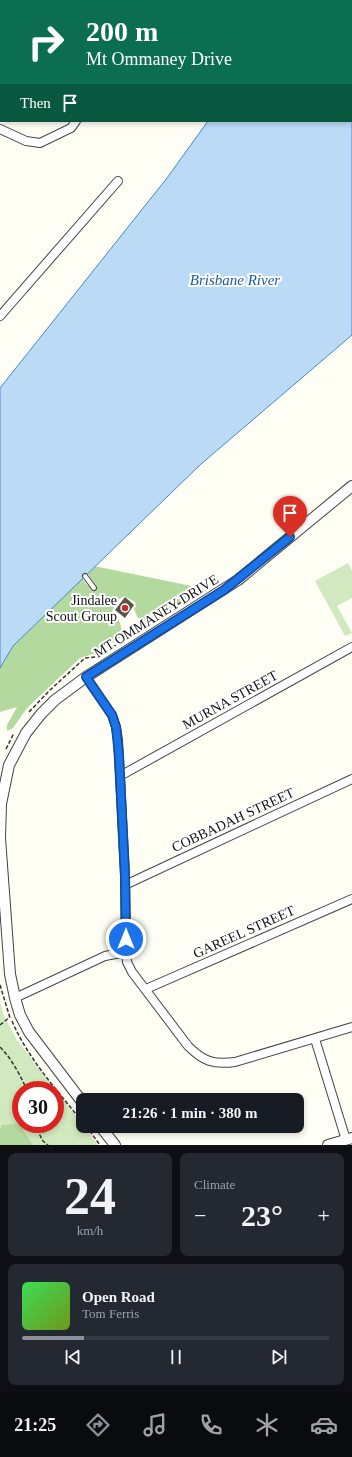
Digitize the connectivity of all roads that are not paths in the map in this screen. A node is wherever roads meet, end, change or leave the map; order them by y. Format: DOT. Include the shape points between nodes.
graph roads {
  1 [pos="75,122"];
  2 [pos="0,129"];
  3 [pos="118,181"];
  4 [pos="0,316"];
  5 [pos="352,486"];
  6 [pos="85,576"];
  7 [pos="94,588"];
  8 [pos="352,647"];
  9 [pos="86,677"];
  10 [pos="120,776"];
  11 [pos="352,779"];
  12 [pos="125,885"];
  13 [pos="352,899"];
  14 [pos="126,952"];
  15 [pos="146,989"];
  16 [pos="15,998"];
  17 [pos="352,1027"];
  18 [pos="315,1039"];
  19 [pos="76,1095"];
  20 [pos="106,1133"];
  21 [pos="349,1139"];
  22 [pos="115,1145"];
  23 [pos="328,1145"];
  1 -- 2 [label="street" via="71,128 40,143 26,141"];
  3 -- 4 [label="street"];
  5 -- 9 [label="street, MT OMMANEY DRIVE" via="228,587"];
  6 -- 7 [label="lane"];
  8 -- 10 [label="street, MURNA STREET"];
  9 -- 10 [label="street" via="112,715 116,727"];
  9 -- 16 [label="street, MT OMMANEY DRIVE" via="41,714 26,733 9,765 1,804 0,838 10,974"];
  10 -- 12 [label="street"];
  11 -- 12 [label="street, COBBADAH STREET"];
  12 -- 14 [label="street"];
  13 -- 15 [label="street, GAREEL STREET"];
  14 -- 15 [label="street" via="132,972"];
  14 -- 16 [label="street" via="104,956"];
  15 -- 18 [label="street" via="188,1046 208,1062 235,1062"];
  16 -- 19 [label="street, MT OMMANEY DRIVE" via="29,1032"];
  17 -- 18 [label="street"];
  18 -- 21 [label="street"];
  20 -- 22 [label="street"];
  21 -- 23 [label="street"];
}
